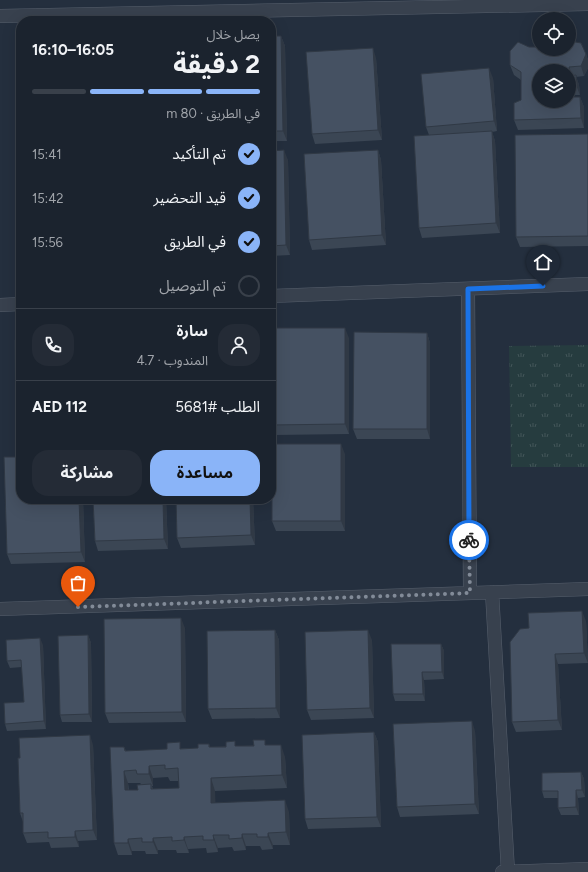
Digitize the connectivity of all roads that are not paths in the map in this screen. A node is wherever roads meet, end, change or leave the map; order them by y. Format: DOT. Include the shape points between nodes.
graph roads {
  1 [pos="366,4"];
  2 [pos="588,4"];
  3 [pos="0,16"];
  4 [pos="588,284"];
  5 [pos="468,289"];
  6 [pos="276,296"];
  7 [pos="16,304"];
  8 [pos="0,305"];
  9 [pos="588,589"];
  10 [pos="492,592"];
  11 [pos="470,593"];
  12 [pos="0,609"];
  13 [pos="588,869"];
  14 [pos="502,872"];
  15 [pos="508,872"];
  1 -- 2 [label="lane"];
  1 -- 3 [label="lane"];
  4 -- 5 [label="lane"];
  5 -- 6 [label="lane"];
  5 -- 11 [label="lane"];
  7 -- 8 [label="lane"];
  9 -- 10 [label="lane"];
  10 -- 11 [label="lane"];
  10 -- 15 [label="lane"];
  11 -- 12 [label="lane"];
  13 -- 15 [label="lane"];
  14 -- 15 [label="lane"];
}
